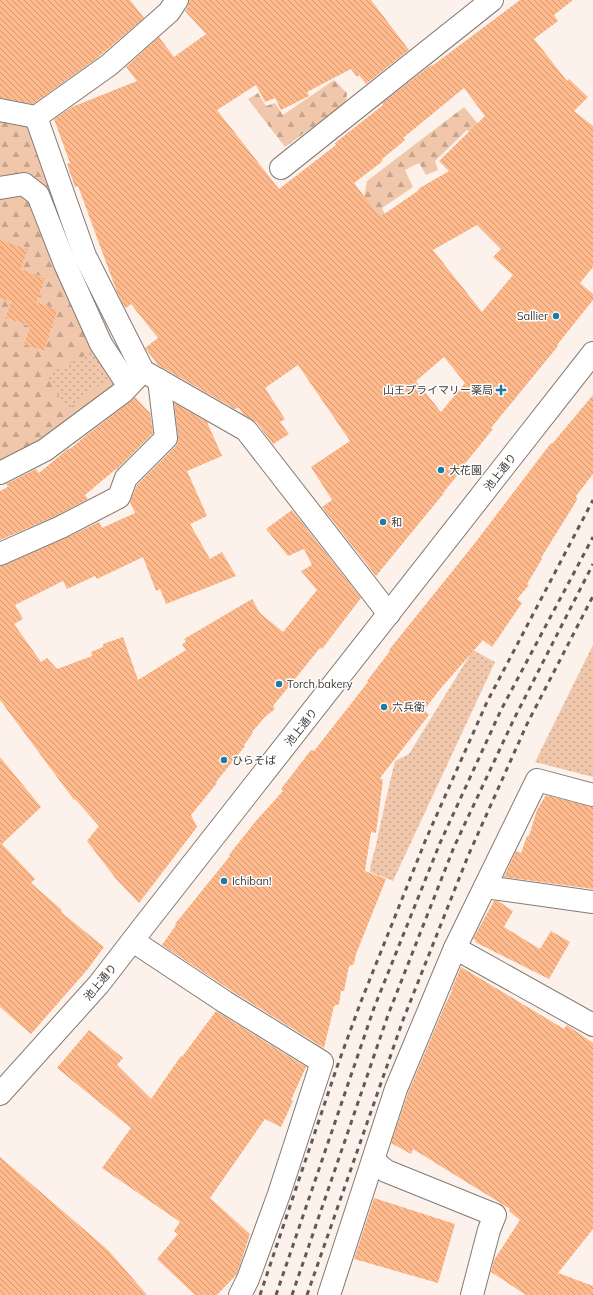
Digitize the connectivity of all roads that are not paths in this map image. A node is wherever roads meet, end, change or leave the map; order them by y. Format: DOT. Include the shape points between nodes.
graph roads {
  1 [pos="177,0"];
  2 [pos="483,3"];
  3 [pos="0,110"];
  4 [pos="36,117"];
  5 [pos="281,168"];
  6 [pos="0,188"];
  7 [pos="593,353"];
  8 [pos="143,379"];
  9 [pos="0,473"];
  10 [pos="0,554"];
  11 [pos="390,614"];
  12 [pos="593,794"];
  13 [pos="484,887"];
  14 [pos="591,898"];
  15 [pos="133,941"];
  16 [pos="455,948"];
  17 [pos="593,1025"];
  18 [pos="0,1094"];
  19 [pos="373,1160"];
  20 [pos="240,1295"];
  21 [pos="329,1295"];
  22 [pos="472,1295"];
  1 -- 4 [label="street" via="169,12 109,65"];
  2 -- 5 [label="street"];
  3 -- 4 [label="street"];
  4 -- 8 [label="street" via="85,256"];
  6 -- 8 [label="street" via="24,184 38,195 65,264 101,344"];
  7 -- 11 [label="street, 池上通り"];
  8 -- 9 [label="street" via="45,450"];
  8 -- 10 [label="street" via="166,438 126,478 119,496 61,527"];
  8 -- 11 [label="street" via="246,430"];
  11 -- 15 [label="street, 池上通り"];
  12 -- 13 [label="street" via="537,780"];
  13 -- 14 [label="street"];
  13 -- 16 [label="street"];
  15 -- 18 [label="street, 池上通り" via="100,984"];
  15 -- 20 [label="street" via="322,1062 279,1194"];
  16 -- 17 [label="street"];
  16 -- 19 [label="street" via="396,1089"];
  19 -- 21 [label="street"];
  19 -- 22 [label="street" via="386,1171 495,1215"];
}
